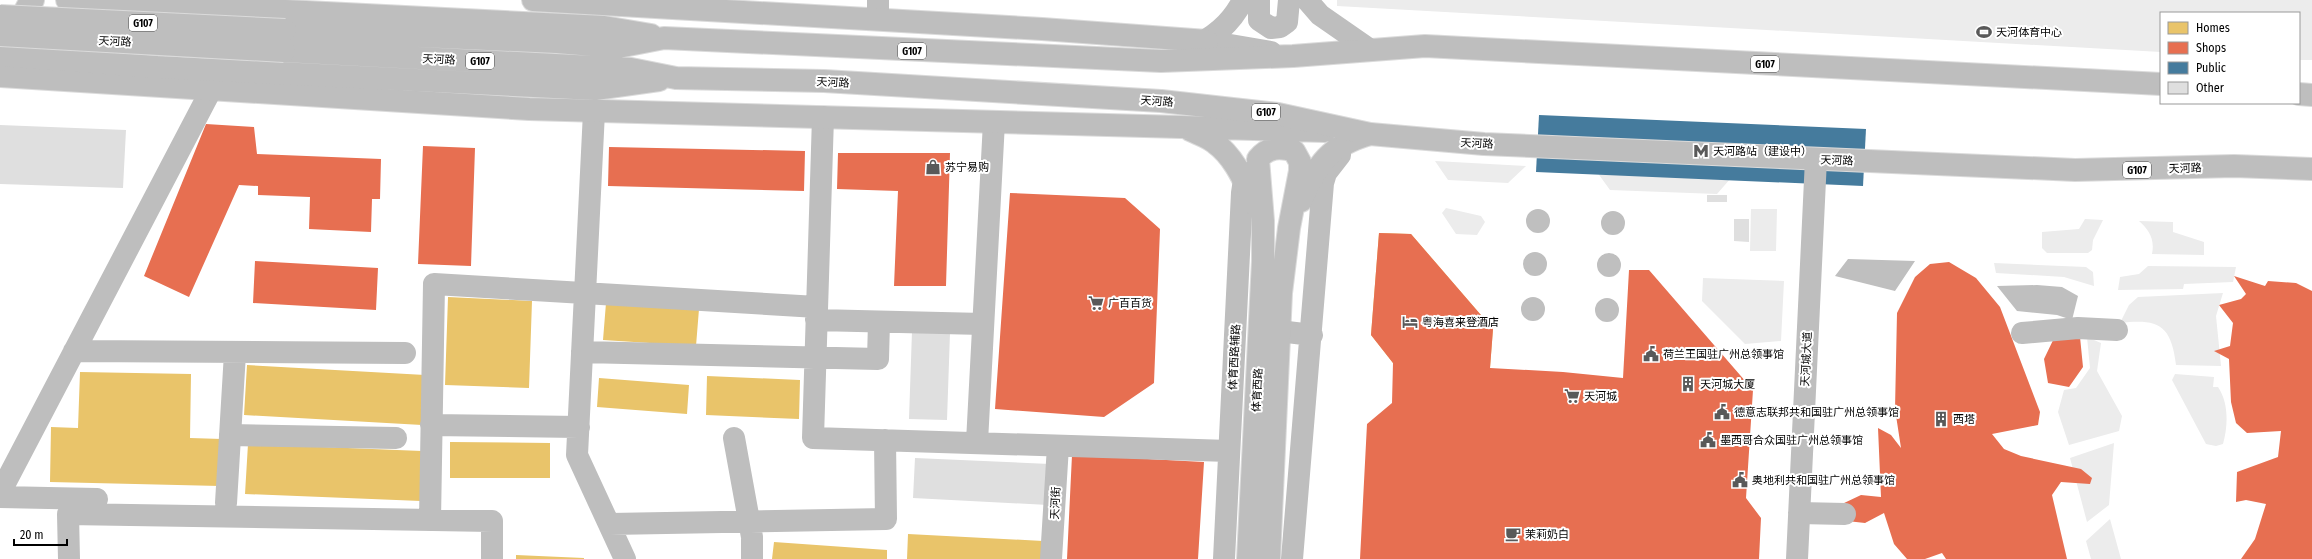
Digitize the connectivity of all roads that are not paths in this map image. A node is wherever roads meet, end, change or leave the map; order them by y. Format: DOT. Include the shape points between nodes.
graph roads {
  1 [pos="33,0"];
  2 [pos="67,0"];
  3 [pos="533,0"];
  4 [pos="1228,0"];
  5 [pos="1243,0"];
  6 [pos="1259,0"];
  7 [pos="1289,0"];
  8 [pos="1315,5"];
  9 [pos="878,10"];
  10 [pos="0,16"];
  11 [pos="0,35"];
  12 [pos="664,38"];
  13 [pos="284,40"];
  14 [pos="1207,41"];
  15 [pos="1369,49"];
  16 [pos="0,55"];
  17 [pos="1293,56"];
  18 [pos="33,57"];
  19 [pos="1161,61"];
  20 [pos="0,76"];
  21 [pos="676,78"];
  22 [pos="2160,84"];
  23 [pos="595,89"];
  24 [pos="211,90"];
  25 [pos="2300,94"];
  26 [pos="2312,95"];
  27 [pos="594,112"];
  28 [pos="823,117"];
  29 [pos="994,122"];
  30 [pos="1185,128"];
  31 [pos="1370,134"];
  32 [pos="1258,159"];
  33 [pos="1816,159"];
  34 [pos="2312,169"];
  35 [pos="1244,180"];
  36 [pos="1263,221"];
  37 [pos="1289,228"];
  38 [pos="816,313"];
  39 [pos="879,322"];
  40 [pos="983,324"];
  41 [pos="2117,330"];
  42 [pos="1280,331"];
  43 [pos="2022,334"];
  44 [pos="1312,335"];
  45 [pos="74,351"];
  46 [pos="582,352"];
  47 [pos="235,353"];
  48 [pos="405,353"];
  49 [pos="815,357"];
  50 [pos="432,424"];
  51 [pos="579,428"];
  52 [pos="230,435"];
  53 [pos="396,438"];
  54 [pos="734,438"];
  55 [pos="885,440"];
  56 [pos="977,442"];
  57 [pos="1058,446"];
  58 [pos="1229,451"];
  59 [pos="0,493"];
  60 [pos="0,497"];
  61 [pos="226,503"];
  62 [pos="399,505"];
  63 [pos="1799,513"];
  64 [pos="1845,514"];
  65 [pos="430,520"];
  66 [pos="610,524"];
  67 [pos="69,559"];
  68 [pos="492,559"];
  69 [pos="625,559"];
  70 [pos="752,559"];
  71 [pos="1051,559"];
  72 [pos="1224,559"];
  73 [pos="1248,559"];
  74 [pos="1269,559"];
  75 [pos="1292,559"];
  76 [pos="1797,559"];
  1 -- 18 [label="main road" via="26,10 22,31 24,41"];
  2 -- 12 [label="main road" via="596,27"];
  3 -- 9 [label="main road" via="721,12"];
  4 -- 14 [label="main road"];
  5 -- 14 [label="main road" via="1230,20"];
  6 -- 7 [label="main road" via="1259,20 1271,28 1280,27 1287,22"];
  8 -- 15 [label="main road"];
  9 -- 14 [label="main road"];
  10 -- 13 [label="main road, 天河路 / G107, bridge"];
  11 -- 13 [label="main road, 天河路 / G107, bridge"];
  12 -- 13 [label="main road, 天河路 / G107" via="618,47 557,42"];
  12 -- 19 [label="main road, 天河路 / G107"];
  13 -- 21 [label="main road, 天河路 / G107" via="631,69"];
  14 -- 17 [label="main road"];
  14 -- 19 [label="main road"];
  15 -- 17 [label="main road, 天河路 / G107"];
  15 -- 22 [label="main road, 天河路 / G107" via="1425,46 1477,48"];
  16 -- 18 [label="main road"];
  17 -- 19 [label="main road, 天河路 / G107"];
  18 -- 23 [label="main road" via="157,67"];
  20 -- 24 [label="main road"];
  21 -- 23 [label="main road"];
  21 -- 31 [label="main road, 天河路 / G107" via="824,81 1160,101 1278,114"];
  23 -- 27 [label="main road"];
  24 -- 27 [label="main road"];
  24 -- 45 [label="main road"];
  25 -- 26 [label="main road"];
  27 -- 28 [label="main road"];
  27 -- 46 [label="main road"];
  28 -- 29 [label="main road"];
  28 -- 38 [label="main road"];
  29 -- 30 [label="main road"];
  29 -- 40 [label="main road"];
  30 -- 31 [label="main road" via="1271,128"];
  30 -- 35 [label="main road" via="1215,142"];
  31 -- 33 [label="main road, 天河路 / G107" via="1500,145"];
  31 -- 37 [label="main road" via="1334,149 1322,163"];
  31 -- 44 [label="main road" via="1352,143 1326,173"];
  32 -- 35 [label="main road"];
  32 -- 36 [label="main road, 体育西路"];
  32 -- 37 [label="main road, 体育西路" via="1270,149 1276,148 1294,151 1298,156 1300,171"];
  33 -- 34 [label="main road, 天河路 / G107" via="2075,170 2234,166"];
  33 -- 63 [label="main road, 天河城大道"];
  35 -- 36 [label="main road"];
  35 -- 58 [label="main road, 体育西路辅路"];
  36 -- 73 [label="main road, 体育西路"];
  37 -- 42 [label="main road, 体育西路"];
  38 -- 39 [label="main road"];
  38 -- 49 [label="main road"];
  38 -- 50 [label="main road" via="434,284"];
  39 -- 40 [label="main road"];
  39 -- 49 [label="main road" via="878,359"];
  40 -- 56 [label="main road"];
  41 -- 43 [label="main road"];
  42 -- 44 [label="main road"];
  42 -- 74 [label="main road, 体育西路"];
  44 -- 75 [label="main road"];
  45 -- 47 [label="main road"];
  45 -- 59 [label="main road"];
  46 -- 49 [label="main road"];
  46 -- 51 [label="main road"];
  47 -- 48 [label="main road"];
  47 -- 52 [label="main road"];
  49 -- 55 [label="main road" via="813,438"];
  50 -- 51 [label="main road"];
  50 -- 65 [label="main road"];
  51 -- 66 [label="main road" via="578,455"];
  52 -- 53 [label="main road"];
  52 -- 61 [label="main road"];
  54 -- 70 [label="main road" via="752,538"];
  55 -- 56 [label="main road"];
  55 -- 66 [label="main road" via="886,519"];
  56 -- 57 [label="main road"];
  57 -- 58 [label="main road"];
  57 -- 71 [label="main road, 天河街"];
  58 -- 72 [label="main road, 体育西路辅路"];
  60 -- 61 [label="main road"];
  61 -- 62 [label="main road"];
  63 -- 64 [label="main road"];
  63 -- 76 [label="main road, 天河城大道"];
  65 -- 67 [label="main road" via="68,514"];
  65 -- 68 [label="main road" via="492,521"];
  66 -- 69 [label="main road"];
}
